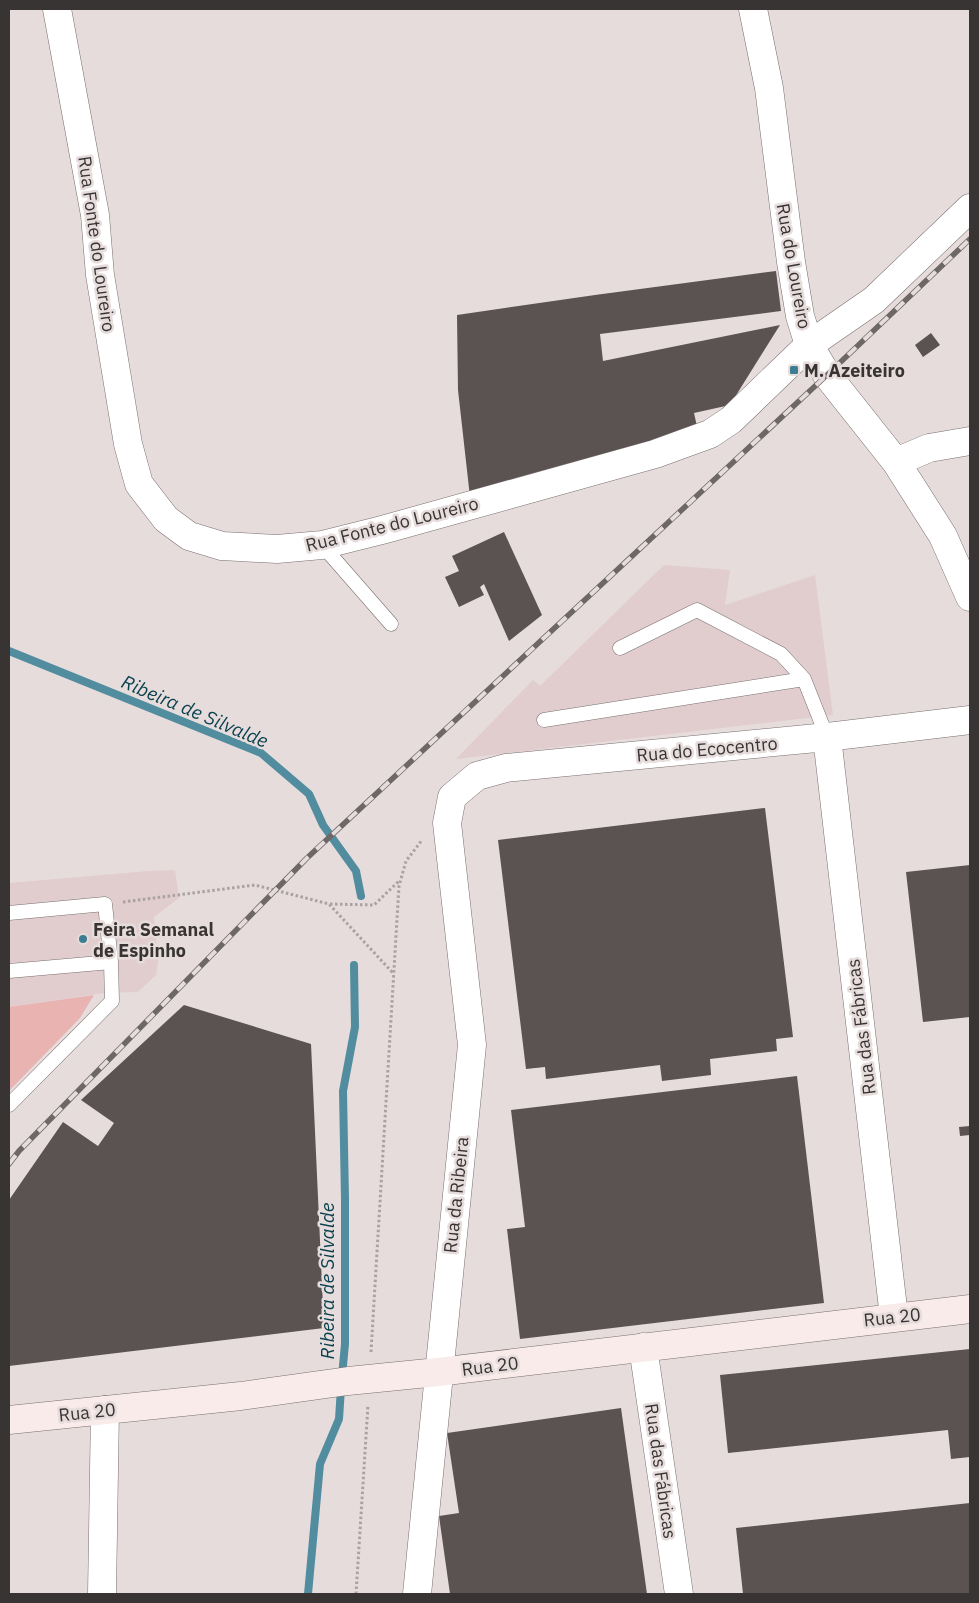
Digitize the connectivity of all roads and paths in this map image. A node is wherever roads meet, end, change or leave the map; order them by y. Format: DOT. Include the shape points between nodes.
graph roads {
  1 [pos="57,9"];
  2 [pos="753,9"];
  3 [pos="970,208"];
  4 [pos="809,345"];
  5 [pos="970,441"];
  6 [pos="896,462"];
  7 [pos="322,545"];
  8 [pos="970,598"];
  9 [pos="392,624"];
  10 [pos="620,648"];
  11 [pos="804,679"];
  12 [pos="544,720"];
  13 [pos="970,720"];
  14 [pos="827,737"];
  15 [pos="452,797"];
  16 [pos="423,837"];
  17 [pos="401,880"];
  18 [pos="105,904"];
  19 [pos="329,904"];
  20 [pos="9,913"];
  21 [pos="111,962"];
  22 [pos="9,970"];
  23 [pos="394,974"];
  24 [pos="9,1105"];
  25 [pos="970,1309"];
  26 [pos="894,1317"];
  27 [pos="643,1347"];
  28 [pos="438,1372"];
  29 [pos="359,1380"];
  30 [pos="105,1410"];
  31 [pos="9,1420"];
  32 [pos="102,1594"];
  33 [pos="356,1594"];
  34 [pos="417,1594"];
  35 [pos="679,1594"];
  1 -- 7 [label="street, Rua Fonte do Loureiro" via="95,215 100,275 128,444 139,484 166,519 188,536 222,546 277,549"];
  2 -- 4 [label="street, Rua do Loureiro" via="769,88 790,262"];
  3 -- 4 [label="street, Rua Fonte do Loureiro" via="874,300"];
  4 -- 6 [label="street, Rua do Loureiro" via="827,375"];
  4 -- 7 [label="street, Rua Fonte do Loureiro" via="731,420 710,434 655,454"];
  5 -- 6 [label="street" via="929,448"];
  6 -- 8 [label="street, Rua do Loureiro" via="942,536"];
  7 -- 9 [label="lane"];
  10 -- 11 [label="lane" via="697,610 781,654"];
  11 -- 12 [label="lane"];
  11 -- 14 [label="lane"];
  13 -- 14 [label="street, Rua do Ecocentro"];
  14 -- 15 [label="street, Rua do Ecocentro" via="506,768 478,776"];
  14 -- 26 [label="street, Rua das Fábricas"];
  15 -- 28 [label="street, Rua da Ribeira" via="447,823 472,1045"];
  16 -- 17 [label="path" via="406,861"];
  17 -- 19 [label="path" via="374,905"];
  17 -- 23 [label="path"];
  18 -- 19 [label="path" via="256,886"];
  18 -- 20 [label="lane"];
  18 -- 21 [label="lane"];
  19 -- 23 [label="path"];
  21 -- 22 [label="lane"];
  21 -- 24 [label="lane" via="112,1000"];
  23 -- 29 [label="path"];
  25 -- 26 [label="main road, Rua 20"];
  26 -- 27 [label="main road, Rua 20"];
  27 -- 28 [label="main road, Rua 20"];
  27 -- 35 [label="street, Rua das Fábricas"];
  28 -- 29 [label="main road, Rua 20"];
  28 -- 34 [label="street, Rua da Ribeira"];
  29 -- 30 [label="main road, Rua 20"];
  29 -- 33 [label="path"];
  30 -- 31 [label="main road, Rua 20"];
  30 -- 32 [label="street"];
}
